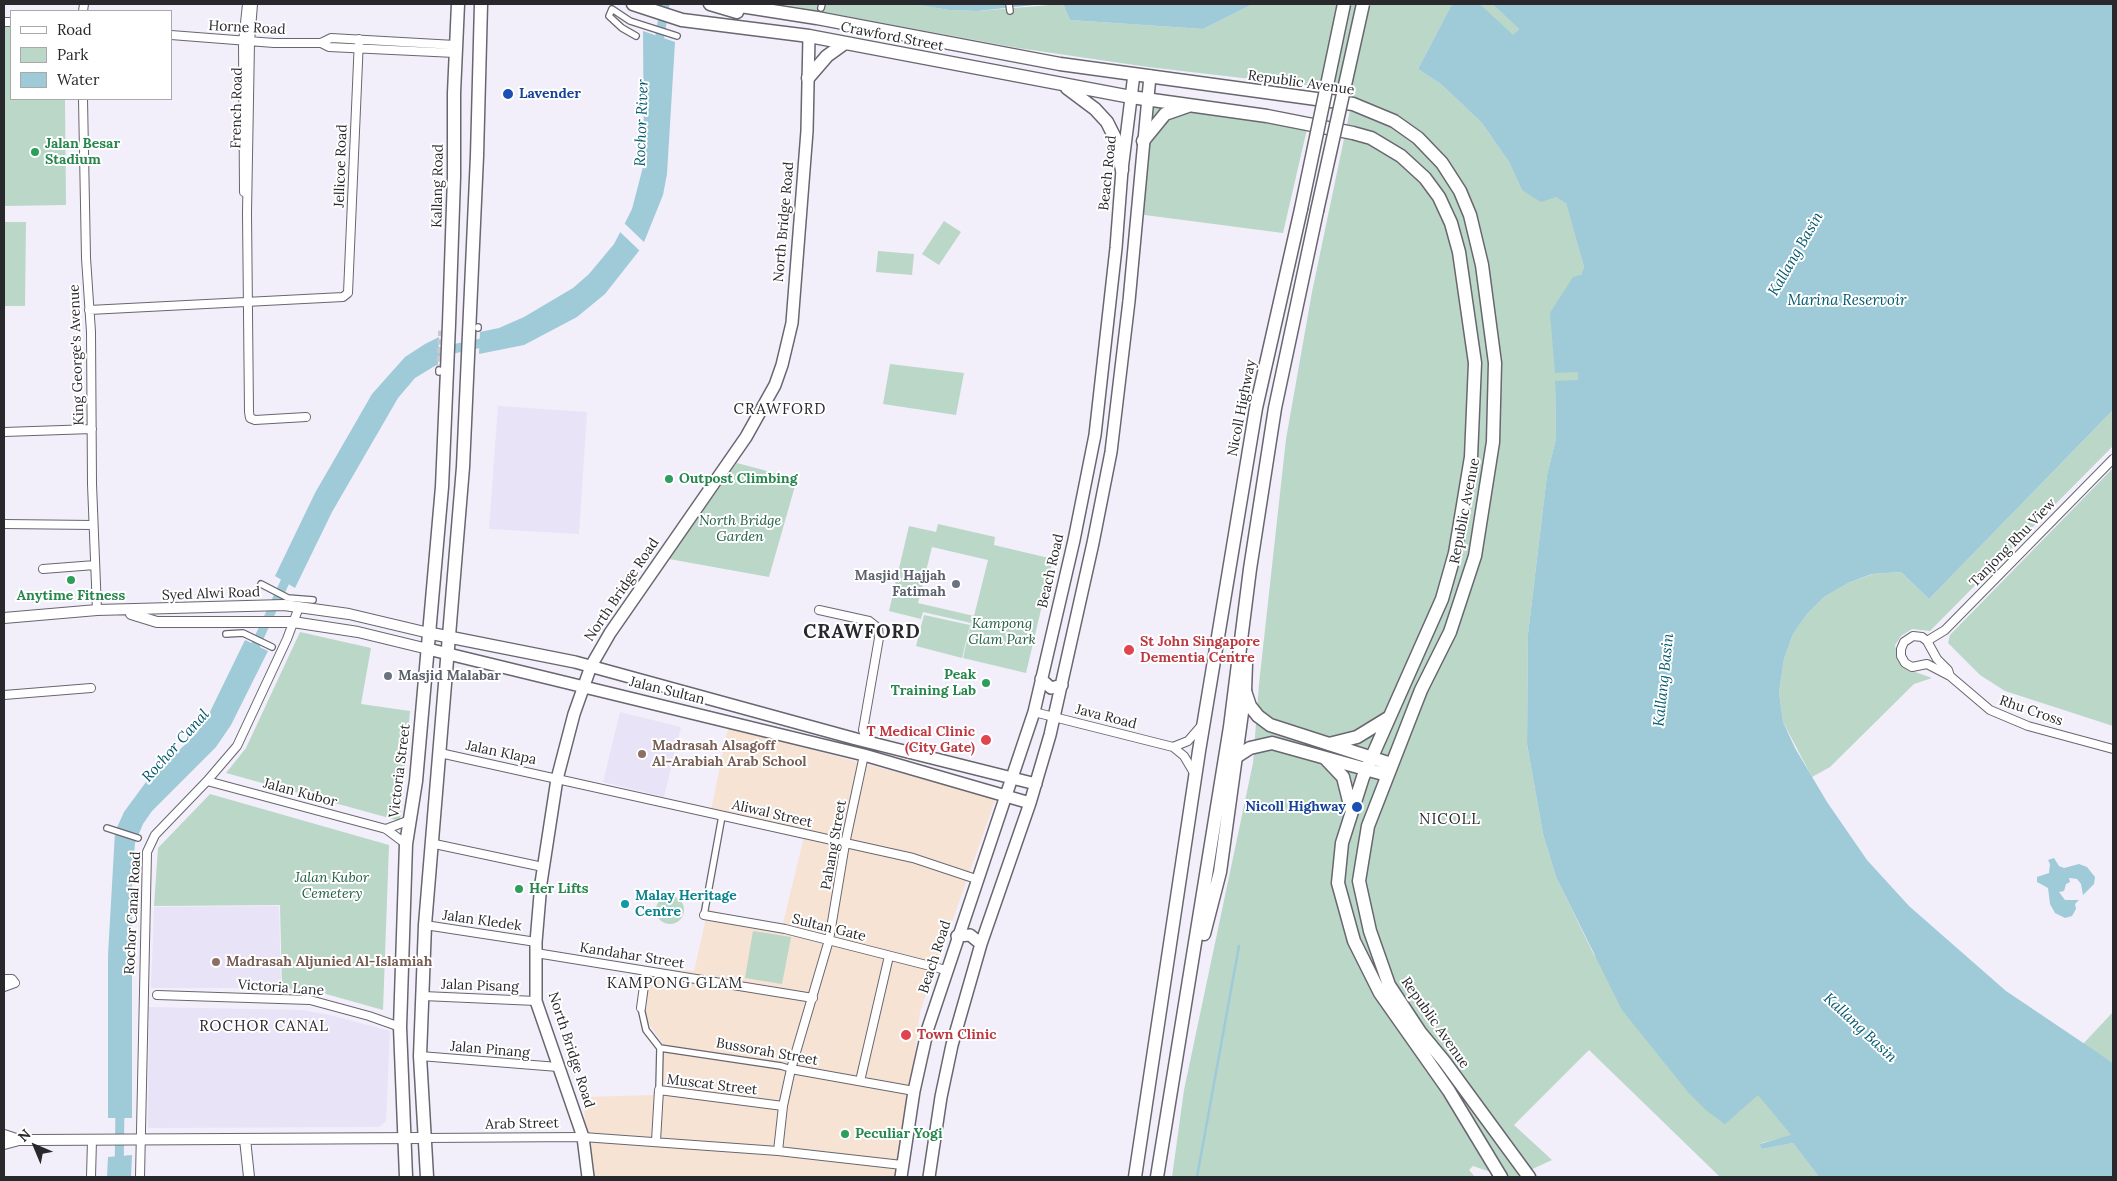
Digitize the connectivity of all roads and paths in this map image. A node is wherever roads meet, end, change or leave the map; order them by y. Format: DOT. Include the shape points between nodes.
graph roads {
  1 [pos="247,4"];
  2 [pos="253,4"];
  3 [pos="458,4"];
  4 [pos="481,4"];
  5 [pos="634,4"];
  6 [pos="710,4"];
  7 [pos="728,4"];
  8 [pos="1009,4"];
  9 [pos="1344,4"];
  10 [pos="1363,4"];
  11 [pos="1010,11"];
  12 [pos="172,34"];
  13 [pos="636,36"];
  14 [pos="677,36"];
  15 [pos="809,36"];
  16 [pos="403,41"];
  17 [pos="246,42"];
  18 [pos="359,43"];
  19 [pos="845,43"];
  20 [pos="455,49"];
  21 [pos="402,50"];
  22 [pos="1134,74"];
  23 [pos="1150,76"];
  24 [pos="808,78"];
  25 [pos="1060,84"];
  26 [pos="1131,97"];
  27 [pos="1147,98"];
  28 [pos="83,100"];
  29 [pos="1193,104"];
  30 [pos="1143,142"];
  31 [pos="1142,158"];
  32 [pos="1122,164"];
  33 [pos="248,302"];
  34 [pos="89,310"];
  35 [pos="442,370"];
  36 [pos="306,417"];
  37 [pos="92,429"];
  38 [pos="4,432"];
  39 [pos="2113,459"];
  40 [pos="4,524"];
  41 [pos="93,524"];
  42 [pos="95,566"];
  43 [pos="43,569"];
  44 [pos="1250,569"];
  45 [pos="263,585"];
  46 [pos="313,600"];
  47 [pos="286,601"];
  48 [pos="299,606"];
  49 [pos="97,610"];
  50 [pos="819,610"];
  51 [pos="123,611"];
  52 [pos="4,618"];
  53 [pos="293,622"];
  54 [pos="429,633"];
  55 [pos="226,634"];
  56 [pos="449,638"];
  57 [pos="1927,641"];
  58 [pos="269,646"];
  59 [pos="428,649"];
  60 [pos="448,653"];
  61 [pos="591,666"];
  62 [pos="1950,676"];
  63 [pos="1041,679"];
  64 [pos="1062,685"];
  65 [pos="583,686"];
  66 [pos="91,688"];
  67 [pos="1245,690"];
  68 [pos="4,695"];
  69 [pos="1034,712"];
  70 [pos="1055,717"];
  71 [pos="1390,717"];
  72 [pos="1204,718"];
  73 [pos="862,741"];
  74 [pos="1173,747"];
  75 [pos="1324,749"];
  76 [pos="2113,749"];
  77 [pos="440,752"];
  78 [pos="852,752"];
  79 [pos="864,755"];
  80 [pos="1236,757"];
  81 [pos="1369,764"];
  82 [pos="1389,770"];
  83 [pos="1195,775"];
  84 [pos="1013,778"];
  85 [pos="557,779"];
  86 [pos="207,781"];
  87 [pos="1036,784"];
  88 [pos="1007,796"];
  89 [pos="1030,802"];
  90 [pos="1351,809"];
  91 [pos="722,816"];
  92 [pos="410,820"];
  93 [pos="107,828"];
  94 [pos="386,829"];
  95 [pos="137,838"];
  96 [pos="430,843"];
  97 [pos="406,844"];
  98 [pos="845,844"];
  99 [pos="543,866"];
  100 [pos="979,880"];
  101 [pos="704,915"];
  102 [pos="425,926"];
  103 [pos="957,936"];
  104 [pos="830,940"];
  105 [pos="981,944"];
  106 [pos="536,947"];
  107 [pos="889,956"];
  108 [pos="946,970"];
  109 [pos="646,971"];
  110 [pos="4,980"];
  111 [pos="4,987"];
  112 [pos="1189,989"];
  113 [pos="157,995"];
  114 [pos="423,996"];
  115 [pos="813,998"];
  116 [pos="536,1000"];
  117 [pos="641,1008"];
  118 [pos="400,1027"];
  119 [pos="660,1048"];
  120 [pos="420,1056"];
  121 [pos="558,1068"];
  122 [pos="791,1069"];
  123 [pos="860,1081"];
  124 [pos="659,1090"];
  125 [pos="914,1091"];
  126 [pos="783,1106"];
  127 [pos="4,1135"];
  128 [pos="583,1137"];
  129 [pos="424,1138"];
  130 [pos="96,1139"];
  131 [pos="135,1139"];
  132 [pos="245,1139"];
  133 [pos="403,1139"];
  134 [pos="19,1140"];
  135 [pos="656,1141"];
  136 [pos="4,1144"];
  137 [pos="778,1151"];
  138 [pos="902,1165"];
  139 [pos="91,1177"];
  140 [pos="140,1177"];
  141 [pos="249,1177"];
  142 [pos="406,1177"];
  143 [pos="427,1177"];
  144 [pos="588,1177"];
  145 [pos="901,1177"];
  146 [pos="929,1177"];
  147 [pos="1135,1177"];
  148 [pos="1158,1177"];
  149 [pos="1501,1177"];
  150 [pos="1529,1177"];
  1 -- 17 [label="street, French Road"];
  2 -- 17 [label="street, French Road"];
  3 -- 20 [label="main road, Kallang Road"];
  4 -- 56 [label="main road" via="475,326 468,369"];
  5 -- 15 [label="main road, Crawford Street" via="682,20"];
  6 -- 15 [label="main road" via="804,24"];
  7 -- 22 [label="main road, Crawford Street" via="1017,57"];
  8 -- 11 [label="street"];
  9 -- 72 [label="main road, Nicoll Highway, bridge" via="1256,408"];
  10 -- 44 [label="main road, bridge" via="1276,408"];
  12 -- 17 [label="street, Horne Road"];
  13 -- 14 [label="street" via="608,16 612,9 630,21"];
  15 -- 19 [label="main road, Crawford Street"];
  15 -- 24 [label="main road, North Bridge Road"];
  16 -- 18 [label="street, Horne Road"];
  16 -- 20 [label="street, Horne Road"];
  16 -- 21 [label="street"];
  17 -- 18 [label="street, Horne Road" via="321,43 329,47"];
  17 -- 33 [label="street, French Road"];
  18 -- 21 [label="street, Horne Road"];
  18 -- 33 [label="street, Jellicoe Road" via="348,293 342,297"];
  19 -- 24 [label="main road" via="827,56"];
  19 -- 25 [label="main road, Crawford Street"];
  20 -- 21 [label="street, Horne Road"];
  20 -- 35 [label="main road, Kallang Road" via="449,324"];
  22 -- 23 [label="main road, Crawford Street"];
  22 -- 26 [label="main road, Beach Road"];
  23 -- 27 [label="main road"];
  23 -- 82 [label="main road, Republic Avenue" via="1353,104 1394,121 1418,138 1442,163 1460,190 1470,215 1482,265 1495,363 1493,442 1475,556 1450,632 1421,690"];
  24 -- 61 [label="main road, North Bridge Road" via="792,323 775,385 746,437 610,633"];
  25 -- 26 [label="main road, Crawford Street"];
  25 -- 32 [label="main road" via="1083,99 1107,122"];
  26 -- 27 [label="main road, Crawford Street"];
  26 -- 32 [label="main road, Beach Road"];
  27 -- 29 [label="main road, Republic Avenue"];
  27 -- 30 [label="main road"];
  28 -- 34 [label="street, King George's Avenue"];
  29 -- 30 [label="main road" via="1165,114"];
  29 -- 71 [label="main road, Republic Avenue" via="1371,138 1401,156 1425,178 1451,223 1459,252 1475,363 1471,457 1455,554 1442,600"];
  30 -- 31 [label="main road"];
  31 -- 32 [label="main road" via="1133,154"];
  31 -- 64 [label="main road" via="1111,452"];
  32 -- 63 [label="main road, Beach Road" via="1095,436"];
  33 -- 34 [label="street"];
  33 -- 36 [label="street, French Road" via="250,418"];
  34 -- 37 [label="street, King George's Avenue"];
  35 -- 54 [label="main road, Victoria Street" via="442,487"];
  37 -- 38 [label="street"];
  37 -- 41 [label="street, King George's Avenue"];
  39 -- 57 [label="street, Tanjong Rhu View" via="1945,630"];
  40 -- 41 [label="street"];
  41 -- 42 [label="street, King George's Avenue"];
  42 -- 43 [label="street"];
  42 -- 49 [label="street, King George's Avenue"];
  44 -- 67 [label="main road"];
  44 -- 112 [label="main road" via="1230,727"];
  45 -- 47 [label="street"];
  46 -- 47 [label="street"];
  47 -- 48 [label="street, Syed Alwi Road"];
  47 -- 51 [label="street, Syed Alwi Road" via="237,607"];
  48 -- 53 [label="street, Rochor Canal Road"];
  48 -- 54 [label="street, Jalan Sultan"];
  49 -- 51 [label="street, Syed Alwi Road"];
  49 -- 52 [label="street, Syed Alwi Road"];
  50 -- 73 [label="street" via="869,622 878,628 879,638 864,700"];
  51 -- 53 [label="street, Syed Alwi Road" via="157,622"];
  53 -- 59 [label="street, Jalan Sultan" via="358,632"];
  53 -- 86 [label="street, Rochor Canal Road" via="245,732"];
  54 -- 56 [label="main road, Jalan Sultan"];
  54 -- 59 [label="main road, Victoria Street"];
  55 -- 58 [label="street" via="243,633"];
  56 -- 60 [label="main road"];
  56 -- 61 [label="main road, Jalan Sultan"];
  57 -- 62 [label="street, Rhu Cross"];
  57 -- 62 [label="street, Rhu Cross" via="1912,636 1904,642 1901,656 1905,663 1912,667 1927,664"];
  59 -- 60 [label="main road, Jalan Sultan"];
  59 -- 92 [label="main road, Victoria Street"];
  60 -- 65 [label="main road, Jalan Sultan"];
  60 -- 77 [label="main road"];
  61 -- 65 [label="main road, North Bridge Road"];
  61 -- 73 [label="main road, Jalan Sultan"];
  62 -- 76 [label="street, Rhu Cross" via="1974,699 2006,718"];
  63 -- 64 [label="main road" via="1052,688"];
  63 -- 69 [label="main road, Beach Road"];
  64 -- 70 [label="main road"];
  65 -- 78 [label="main road, Jalan Sultan"];
  65 -- 85 [label="main road, North Bridge Road"];
  66 -- 68 [label="street"];
  67 -- 75 [label="main road" via="1250,706 1270,725"];
  67 -- 80 [label="main road"];
  69 -- 70 [label="street, Java Road"];
  69 -- 84 [label="main road, Beach Road"];
  70 -- 74 [label="street, Java Road"];
  70 -- 87 [label="main road"];
  71 -- 75 [label="main road" via="1376,728"];
  71 -- 81 [label="main road, Republic Avenue"];
  72 -- 74 [label="street" via="1188,741"];
  72 -- 83 [label="main road, Nicoll Highway"];
  73 -- 78 [label="street"];
  73 -- 84 [label="main road, Jalan Sultan"];
  74 -- 83 [label="street" via="1184,756"];
  75 -- 80 [label="main road" via="1272,743 1250,748"];
  75 -- 81 [label="main road"];
  75 -- 90 [label="main road" via="1343,777"];
  77 -- 85 [label="street, Jalan Klapa"];
  77 -- 96 [label="main road"];
  78 -- 79 [label="main road, Jalan Sultan"];
  79 -- 88 [label="main road, Jalan Sultan"];
  79 -- 98 [label="street, Pahang Street"];
  80 -- 112 [label="main road" via="1220,872"];
  81 -- 82 [label="main road"];
  81 -- 90 [label="main road, Republic Avenue"];
  82 -- 150 [label="main road, Republic Avenue" via="1368,826 1359,881 1378,957 1389,985 1420,1032"];
  83 -- 147 [label="main road, Nicoll Highway"];
  84 -- 87 [label="main road, Jalan Sultan"];
  84 -- 88 [label="main road, Beach Road"];
  85 -- 91 [label="street, Aliwal Street"];
  85 -- 99 [label="main road, North Bridge Road"];
  86 -- 94 [label="street, Jalan Kubor"];
  86 -- 131 [label="street, Rochor Canal Road" via="155,835 147,852"];
  87 -- 89 [label="main road"];
  88 -- 89 [label="main road, Jalan Sultan"];
  88 -- 100 [label="main road, Beach Road"];
  89 -- 105 [label="main road"];
  90 -- 149 [label="main road, Republic Avenue" via="1342,843 1338,883 1354,941 1380,993 1448,1091"];
  91 -- 98 [label="street, Aliwal Street"];
  91 -- 101 [label="street"];
  92 -- 94 [label="street"];
  92 -- 97 [label="main road, Victoria Street"];
  93 -- 95 [label="street"];
  94 -- 97 [label="street, Jalan Kubor"];
  96 -- 99 [label="street"];
  96 -- 102 [label="main road"];
  97 -- 118 [label="main road, Victoria Street"];
  98 -- 100 [label="street, Aliwal Street" via="913,858"];
  98 -- 104 [label="street, Pahang Street"];
  99 -- 106 [label="main road, North Bridge Road"];
  100 -- 103 [label="main road, Beach Road"];
  101 -- 104 [label="street, Sultan Gate"];
  102 -- 106 [label="street, Jalan Kledek"];
  102 -- 114 [label="main road"];
  103 -- 105 [label="main road" via="970,935"];
  103 -- 108 [label="main road, Beach Road"];
  104 -- 107 [label="street, Sultan Gate"];
  104 -- 115 [label="street, Pahang Street"];
  105 -- 146 [label="main road" via="952,1045"];
  106 -- 109 [label="street, Kandahar Street"];
  106 -- 116 [label="main road, North Bridge Road"];
  107 -- 108 [label="street, Sultan Gate"];
  107 -- 123 [label="street"];
  108 -- 125 [label="main road, Beach Road" via="928,1028"];
  109 -- 115 [label="street, Kandahar Street"];
  109 -- 117 [label="street"];
  110 -- 111 [label="street" via="12,979 15,983"];
  112 -- 148 [label="main road"];
  113 -- 118 [label="street, Victoria Lane" via="310,1000"];
  114 -- 116 [label="street, Jalan Pisang"];
  114 -- 120 [label="main road"];
  115 -- 122 [label="street, Pahang Street"];
  116 -- 121 [label="main road, North Bridge Road"];
  117 -- 119 [label="street" via="646,1030"];
  118 -- 133 [label="main road, Victoria Street"];
  119 -- 122 [label="street, Bussorah Street"];
  119 -- 124 [label="street"];
  120 -- 121 [label="street, Jalan Pinang"];
  120 -- 129 [label="main road"];
  121 -- 128 [label="main road, North Bridge Road"];
  122 -- 123 [label="street, Bussorah Street"];
  122 -- 126 [label="street, Pahang Street"];
  123 -- 125 [label="street, Bussorah Street"];
  124 -- 126 [label="street, Muscat Street"];
  124 -- 135 [label="street, Muscat Street"];
  125 -- 138 [label="main road, Beach Road"];
  126 -- 137 [label="street, Pahang Street"];
  127 -- 134 [label="street"];
  128 -- 129 [label="street, Arab Street"];
  128 -- 135 [label="street, Arab Street"];
  128 -- 144 [label="main road, North Bridge Road"];
  129 -- 133 [label="street, Arab Street"];
  129 -- 143 [label="main road"];
  130 -- 131 [label="street, Arab Street"];
  130 -- 134 [label="street, Arab Street"];
  130 -- 139 [label="street"];
  131 -- 132 [label="street, Arab Street"];
  131 -- 140 [label="street, Rochor Canal Road"];
  132 -- 133 [label="street, Arab Street"];
  132 -- 141 [label="street"];
  133 -- 142 [label="main road, Victoria Street"];
  134 -- 136 [label="street"];
  135 -- 137 [label="street, Arab Street"];
  137 -- 138 [label="street, Arab Street"];
  138 -- 145 [label="main road, Beach Road"];
}
